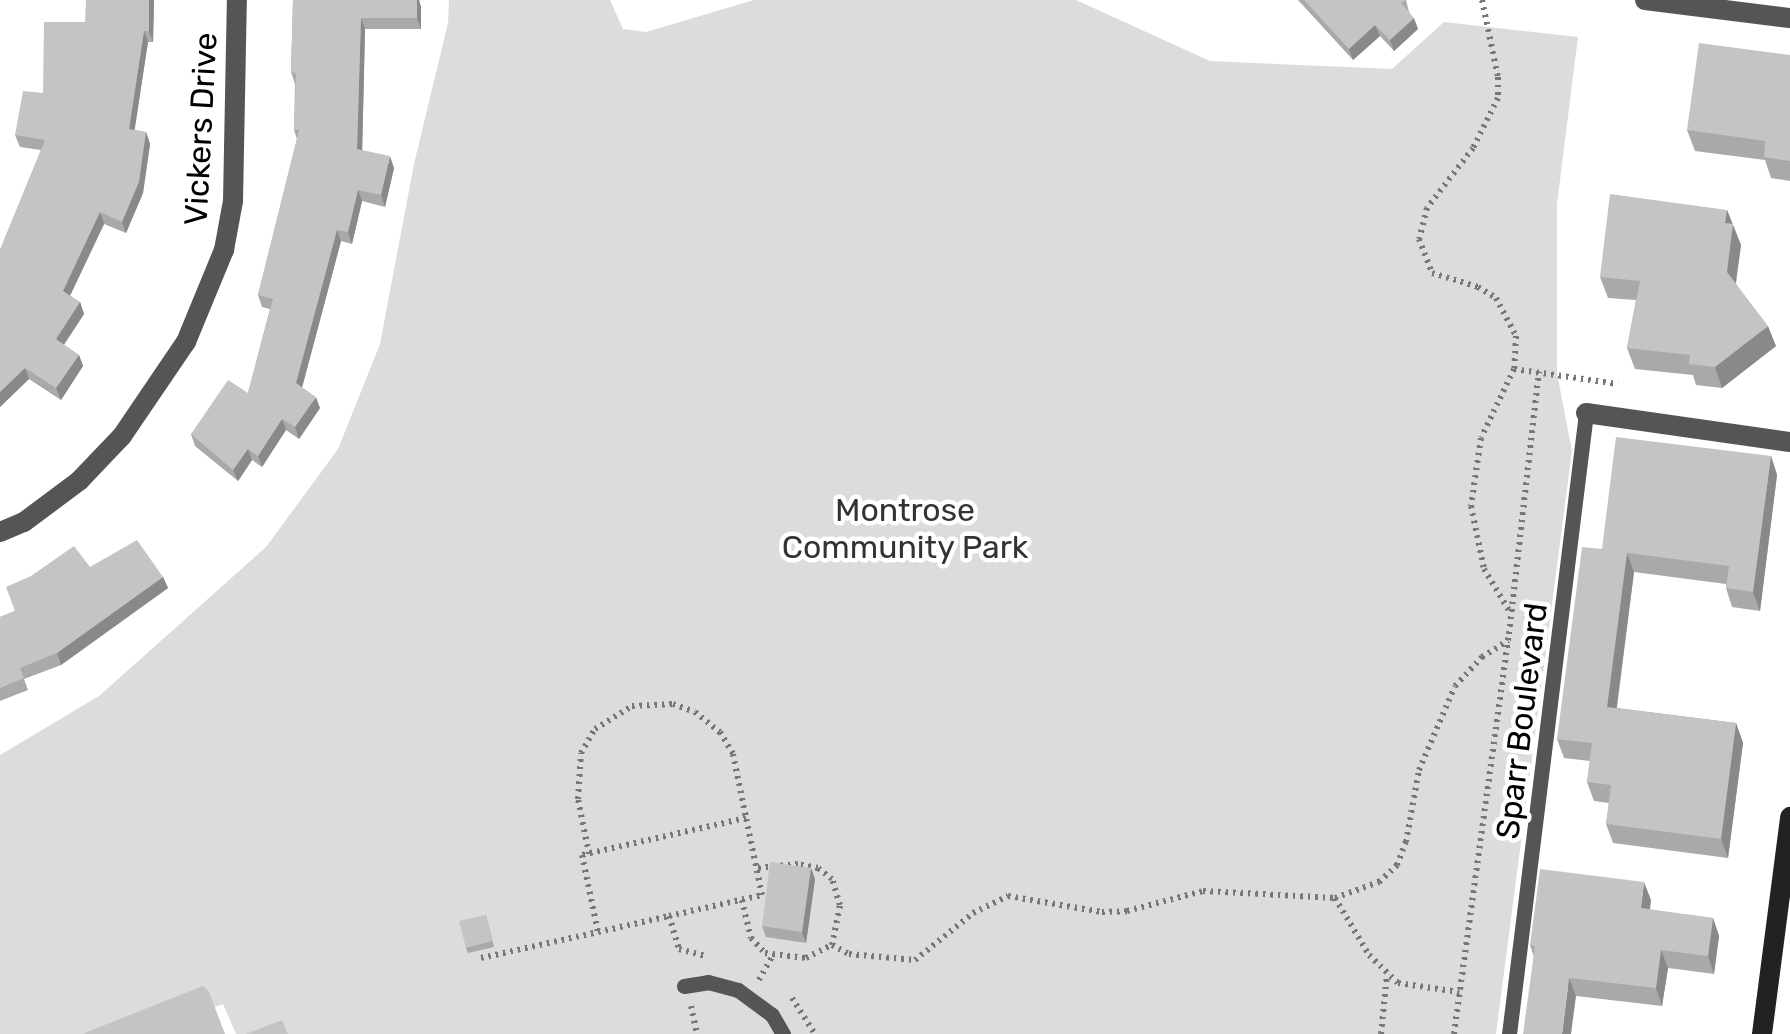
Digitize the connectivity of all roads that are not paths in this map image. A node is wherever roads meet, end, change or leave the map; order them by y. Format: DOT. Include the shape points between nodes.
graph roads {
  1 [pos="238,0"];
  2 [pos="1644,0"];
  3 [pos="1790,18"];
  4 [pos="1586,413"];
  5 [pos="1790,442"];
  6 [pos="0,532"];
  7 [pos="1790,817"];
  8 [pos="684,986"];
  9 [pos="783,1034"];
  10 [pos="1509,1034"];
  11 [pos="1762,1034"];
  1 -- 6 [label="street, Vickers Drive" via="233,201 224,250 186,342 122,436 79,480"];
  2 -- 3 [label="street"];
  4 -- 5 [label="street"];
  4 -- 10 [label="lane, Sparr Boulevard"];
  7 -- 11 [label="main road"];
  8 -- 9 [label="lane" via="708,982 738,990 772,1015"];
}
